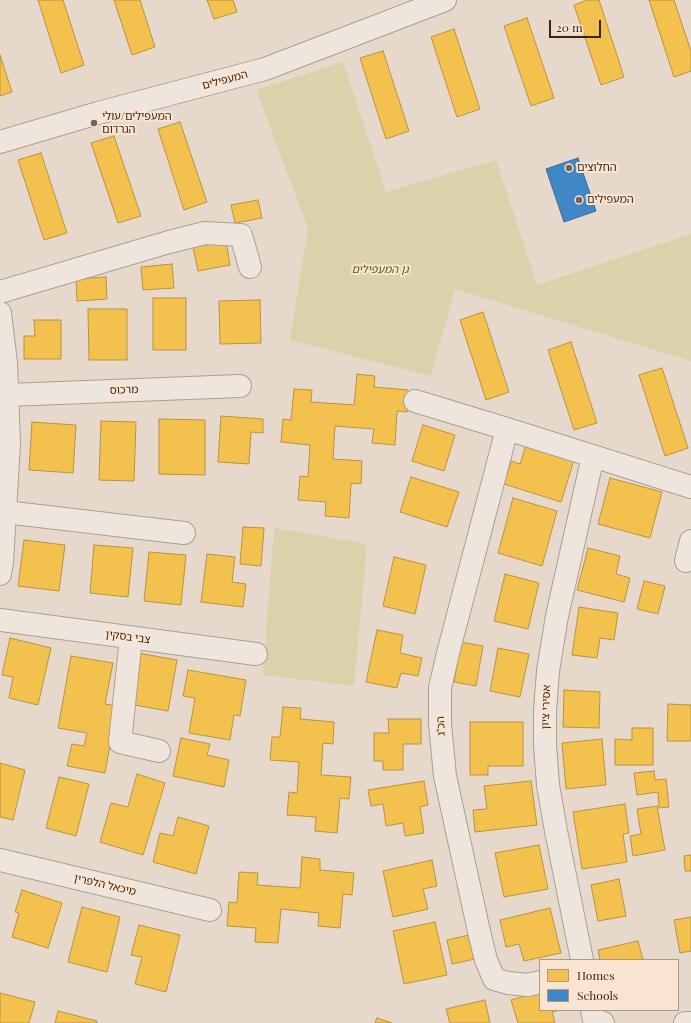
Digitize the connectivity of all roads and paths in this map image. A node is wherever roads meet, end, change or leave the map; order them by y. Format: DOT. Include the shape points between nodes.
graph roads {
  1 [pos="445,0"];
  2 [pos="0,142"];
  3 [pos="250,267"];
  4 [pos="0,292"];
  5 [pos="0,313"];
  6 [pos="3,363"];
  7 [pos="240,386"];
  8 [pos="8,395"];
  9 [pos="415,401"];
  10 [pos="507,429"];
  11 [pos="593,456"];
  12 [pos="691,487"];
  13 [pos="5,512"];
  14 [pos="184,533"];
  15 [pos="0,574"];
  16 [pos="0,620"];
  17 [pos="131,638"];
  18 [pos="256,654"];
  19 [pos="159,751"];
  20 [pos="0,860"];
  21 [pos="210,910"];
  22 [pos="582,959"];
  23 [pos="539,982"];
  24 [pos="592,1011"];
  25 [pos="603,1023"];
  26 [pos="685,1023"];
  27 [pos="691,1023"];
  1 -- 2 [label="street, המעפילים" via="265,69"];
  3 -- 4 [label="street" via="241,235 205,233"];
  5 -- 6 [label="street"];
  6 -- 8 [label="street"];
  7 -- 8 [label="street, מרכוס"];
  8 -- 13 [label="street" via="9,444"];
  9 -- 10 [label="street"];
  10 -- 11 [label="street"];
  10 -- 23 [label="street, הכ\"ג" via="440,688 440,724 445,776 486,960 494,979 528,985"];
  11 -- 12 [label="street"];
  11 -- 22 [label="street, אסירי ציון" via="557,616 548,671 545,711 548,785"];
  13 -- 14 [label="street"];
  13 -- 15 [label="street"];
  16 -- 17 [label="street, צבי בסקין"];
  17 -- 18 [label="street, צבי בסקין"];
  17 -- 19 [label="street" via="120,742"];
  20 -- 21 [label="street, מיכאל הלפרין"];
  24 -- 25 [label="street" via="594,1020"];
  26 -- 27 [label="street"];
}
